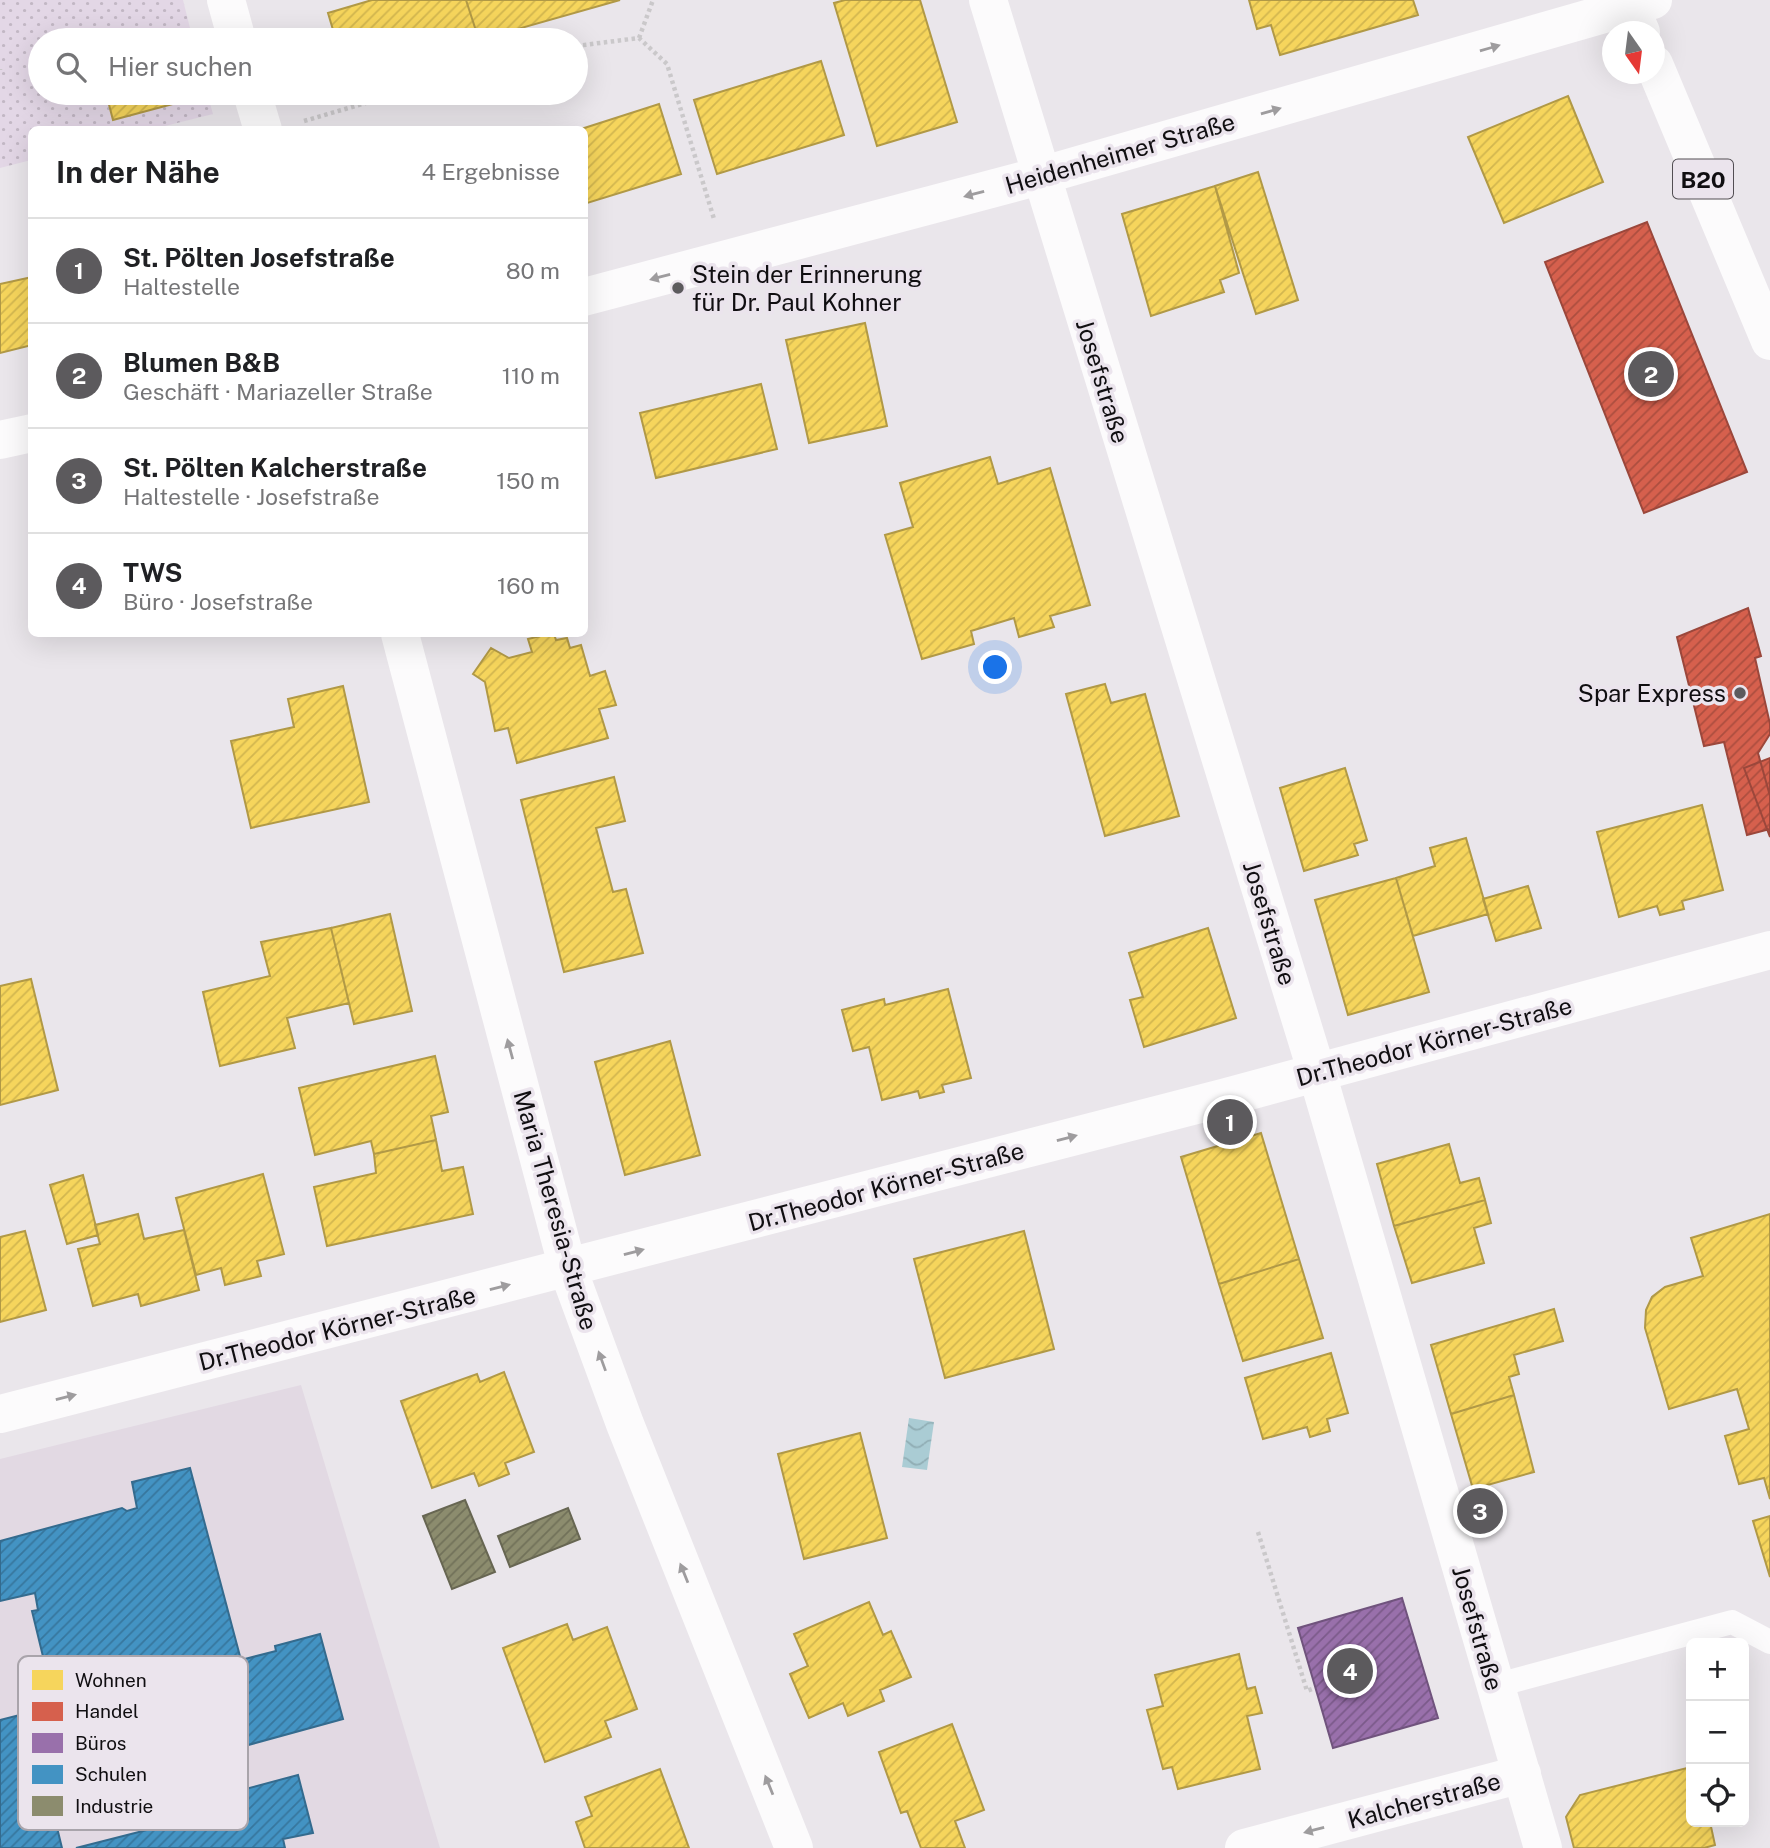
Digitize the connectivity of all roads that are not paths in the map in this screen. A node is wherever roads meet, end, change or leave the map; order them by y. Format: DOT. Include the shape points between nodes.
graph roads {
  1 [pos="226,0"];
  2 [pos="988,0"];
  3 [pos="1638,10"];
  4 [pos="234,28"];
  5 [pos="1662,84"];
  6 [pos="255,105"];
  7 [pos="261,126"];
  8 [pos="1040,176"];
  9 [pos="588,296"];
  10 [pos="1770,341"];
  11 [pos="28,434"];
  12 [pos="0,440"];
  13 [pos="401,637"];
  14 [pos="1770,950"];
  15 [pos="1317,1073"];
  16 [pos="568,1269"];
  17 [pos="0,1414"];
  18 [pos="1770,1642"];
  19 [pos="1494,1686"];
  20 [pos="1522,1774"];
  21 [pos="794,1848"];
  22 [pos="1244,1848"];
  23 [pos="1543,1848"];
  1 -- 4 [label="street"];
  2 -- 8 [label="street, Josefstraße"];
  8 -- 3 [label="street, Heidenheimer Straße, one-way"];
  5 -- 10 [label="street, B20"];
  6 -- 7 [label="street"];
  8 -- 9 [label="street, Heidenheimer Straße, one-way"];
  8 -- 15 [label="street, Josefstraße"];
  11 -- 12 [label="street"];
  16 -- 13 [label="street, Maria Theresia-Straße, one-way"];
  14 -- 15 [label="street, Dr.Theodor Körner-Straße"];
  16 -- 15 [label="street, Dr.Theodor Körner-Straße, one-way"];
  15 -- 19 [label="street, Josefstraße"];
  17 -- 16 [label="street, Dr.Theodor Körner-Straße, one-way"];
  21 -- 16 [label="street, Maria Theresia-Straße, one-way"];
  18 -- 19 [label="lane" via="1732,1622"];
  19 -- 20 [label="street, Josefstraße"];
  20 -- 22 [label="street, Kalcherstraße, one-way"];
  20 -- 23 [label="street, Josefstraße"];
}
